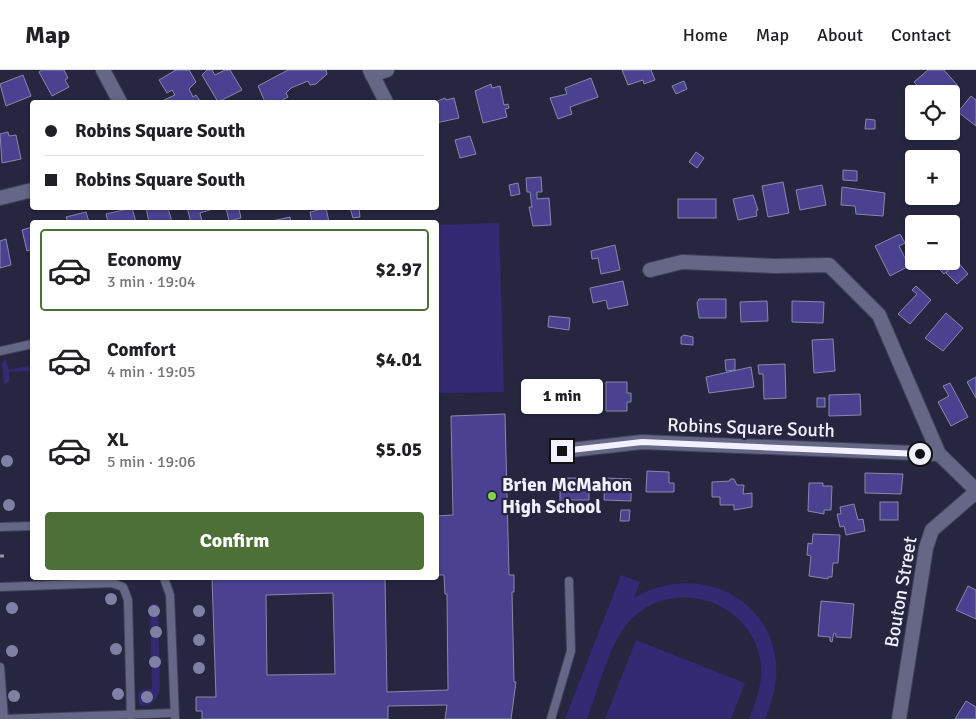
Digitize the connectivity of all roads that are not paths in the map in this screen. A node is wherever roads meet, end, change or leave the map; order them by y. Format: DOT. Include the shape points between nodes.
graph roads {
  1 [pos="103,70"];
  2 [pos="388,70"];
  3 [pos="371,72"];
  4 [pos="119,100"];
  5 [pos="385,100"];
  6 [pos="30,190"];
  7 [pos="0,198"];
  8 [pos="650,270"];
  9 [pos="30,344"];
  10 [pos="0,351"];
  11 [pos="562,451"];
  12 [pos="940,454"];
  13 [pos="976,491"];
  14 [pos="30,526"];
  15 [pos="0,527"];
  16 [pos="165,580"];
  17 [pos="570,581"];
  18 [pos="0,587"];
  19 [pos="0,667"];
  20 [pos="131,716"];
  21 [pos="175,716"];
  22 [pos="4,719"];
  23 [pos="551,719"];
  24 [pos="899,719"];
  1 -- 4 [label="street"];
  2 -- 3 [label="street"];
  3 -- 5 [label="street"];
  6 -- 7 [label="street"];
  8 -- 12 [label="street" via="682,262 829,265 879,315"];
  9 -- 10 [label="lane"];
  11 -- 12 [label="street, Robins Square South" via="642,442"];
  12 -- 13 [label="street"];
  13 -- 24 [label="street, Bouton Street" via="932,530 926,548"];
  14 -- 15 [label="lane"];
  16 -- 21 [label="lane" via="170,595"];
  17 -- 23 [label="lane" via="572,651"];
  18 -- 20 [label="lane" via="112,583 123,588 128,600"];
  19 -- 22 [label="lane"];
  20 -- 21 [label="lane"];
  20 -- 22 [label="lane"];
}
